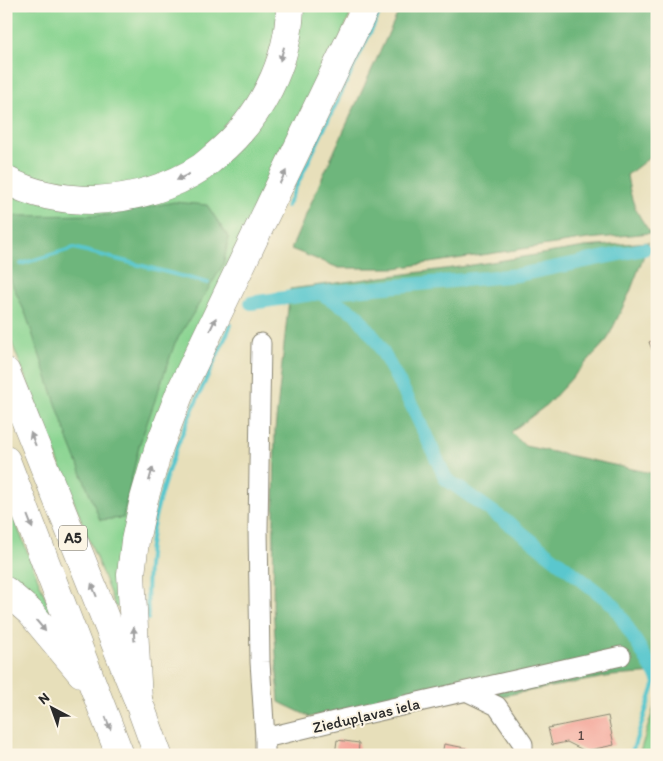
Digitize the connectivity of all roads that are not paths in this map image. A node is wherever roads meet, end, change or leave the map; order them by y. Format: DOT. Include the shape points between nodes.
graph roads {
  1 [pos="290,6"];
  2 [pos="366,6"];
  3 [pos="6,180"];
  4 [pos="262,343"];
  5 [pos="6,372"];
  6 [pos="6,460"];
  7 [pos="6,592"];
  8 [pos="621,656"];
  9 [pos="96,692"];
  10 [pos="468,692"];
  11 [pos="138,700"];
  12 [pos="265,746"];
  13 [pos="120,755"];
  14 [pos="158,755"];
  15 [pos="523,755"];
  1 -- 3 [label="highway, one-way" via="283,54 267,93 244,129 203,166 163,187 122,198 63,199 30,191"];
  11 -- 2 [label="highway, one-way" via="131,574 144,499 159,447 181,390"];
  4 -- 12 [label="street" via="258,529"];
  11 -- 5 [label="highway, A5, one-way"];
  6 -- 9 [label="highway, A5, one-way"];
  7 -- 9 [label="highway, one-way" via="30,612"];
  8 -- 10 [label="street, Ziedupļavas iela"];
  9 -- 13 [label="highway, A5, one-way"];
  10 -- 12 [label="street, Ziedupļavas iela" via="335,721"];
  10 -- 15 [label="street" via="497,706 523,744"];
  11 -- 14 [label="highway, A5"];
}
